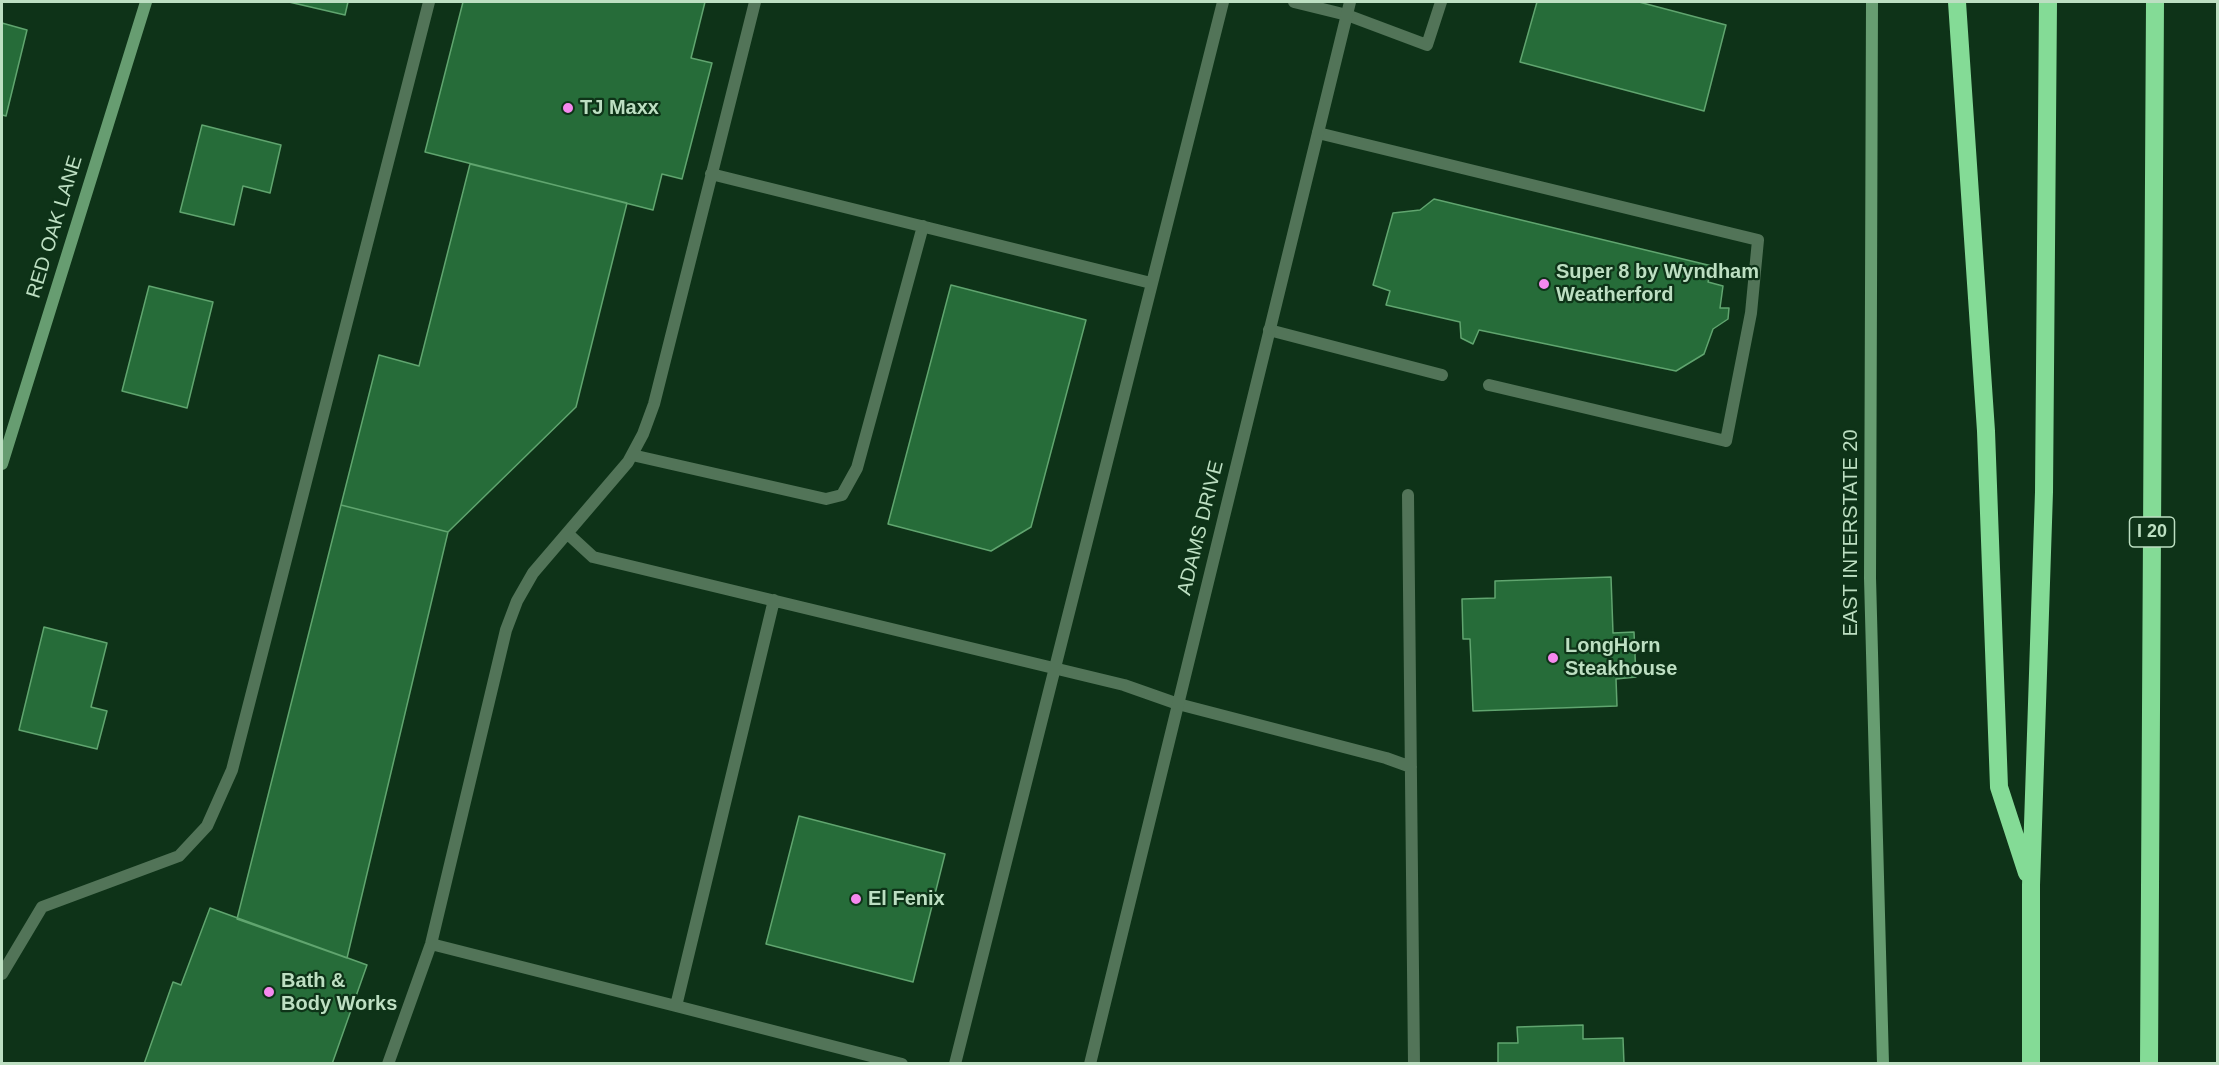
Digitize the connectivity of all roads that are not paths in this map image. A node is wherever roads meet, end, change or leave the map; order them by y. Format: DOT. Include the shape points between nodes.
graph roads {
  1 [pos="146,2"];
  2 [pos="429,2"];
  3 [pos="754,2"];
  4 [pos="1223,2"];
  5 [pos="1294,2"];
  6 [pos="1350,2"];
  7 [pos="1441,2"];
  8 [pos="1872,2"];
  9 [pos="1957,2"];
  10 [pos="2048,2"];
  11 [pos="2155,2"];
  12 [pos="1347,15"];
  13 [pos="1318,133"];
  14 [pos="711,174"];
  15 [pos="923,226"];
  16 [pos="1151,283"];
  17 [pos="1269,330"];
  18 [pos="1442,375"];
  19 [pos="1489,385"];
  20 [pos="632,455"];
  21 [pos="2,464"];
  22 [pos="1408,495"];
  23 [pos="567,533"];
  24 [pos="774,600"];
  25 [pos="1053,668"];
  26 [pos="1178,704"];
  27 [pos="1410,767"];
  28 [pos="2031,885"];
  29 [pos="431,944"];
  30 [pos="2,974"];
  31 [pos="675,1006"];
  32 [pos="388,1064"];
  33 [pos="902,1064"];
  34 [pos="955,1064"];
  35 [pos="1090,1064"];
  36 [pos="1414,1064"];
  37 [pos="1883,1064"];
  38 [pos="2031,1064"];
  39 [pos="2149,1064"];
  1 -- 21 [label="main road, RED OAK LANE"];
  2 -- 30 [label="street" via="232,770 207,826 179,856 42,907"];
  3 -- 14 [label="street"];
  4 -- 16 [label="street"];
  5 -- 12 [label="street"];
  6 -- 12 [label="street, ADAMS DRIVE"];
  7 -- 12 [label="street" via="1427,45"];
  8 -- 37 [label="main road, EAST INTERSTATE 20" via="1870,578"];
  9 -- 28 [label="highway" via="1986,431 1999,787"];
  10 -- 28 [label="highway" via="2044,492"];
  11 -- 39 [label="highway, I 20"];
  12 -- 13 [label="street, ADAMS DRIVE"];
  13 -- 17 [label="street, ADAMS DRIVE"];
  13 -- 19 [label="street" via="1758,240 1751,313 1726,441"];
  14 -- 15 [label="street"];
  14 -- 20 [label="street" via="654,404"];
  15 -- 16 [label="street"];
  15 -- 20 [label="street" via="857,468 842,495 826,500"];
  16 -- 25 [label="street"];
  17 -- 18 [label="street"];
  17 -- 26 [label="street, ADAMS DRIVE"];
  20 -- 23 [label="street"];
  22 -- 27 [label="street"];
  23 -- 24 [label="street" via="593,557"];
  23 -- 29 [label="street" via="533,573 506,630"];
  24 -- 25 [label="street"];
  24 -- 31 [label="street"];
  25 -- 26 [label="street" via="1124,685"];
  25 -- 34 [label="street"];
  26 -- 27 [label="street"];
  26 -- 35 [label="street, ADAMS DRIVE"];
  27 -- 36 [label="street"];
  28 -- 38 [label="highway"];
  29 -- 31 [label="street"];
  29 -- 32 [label="street"];
  31 -- 33 [label="street"];
}
